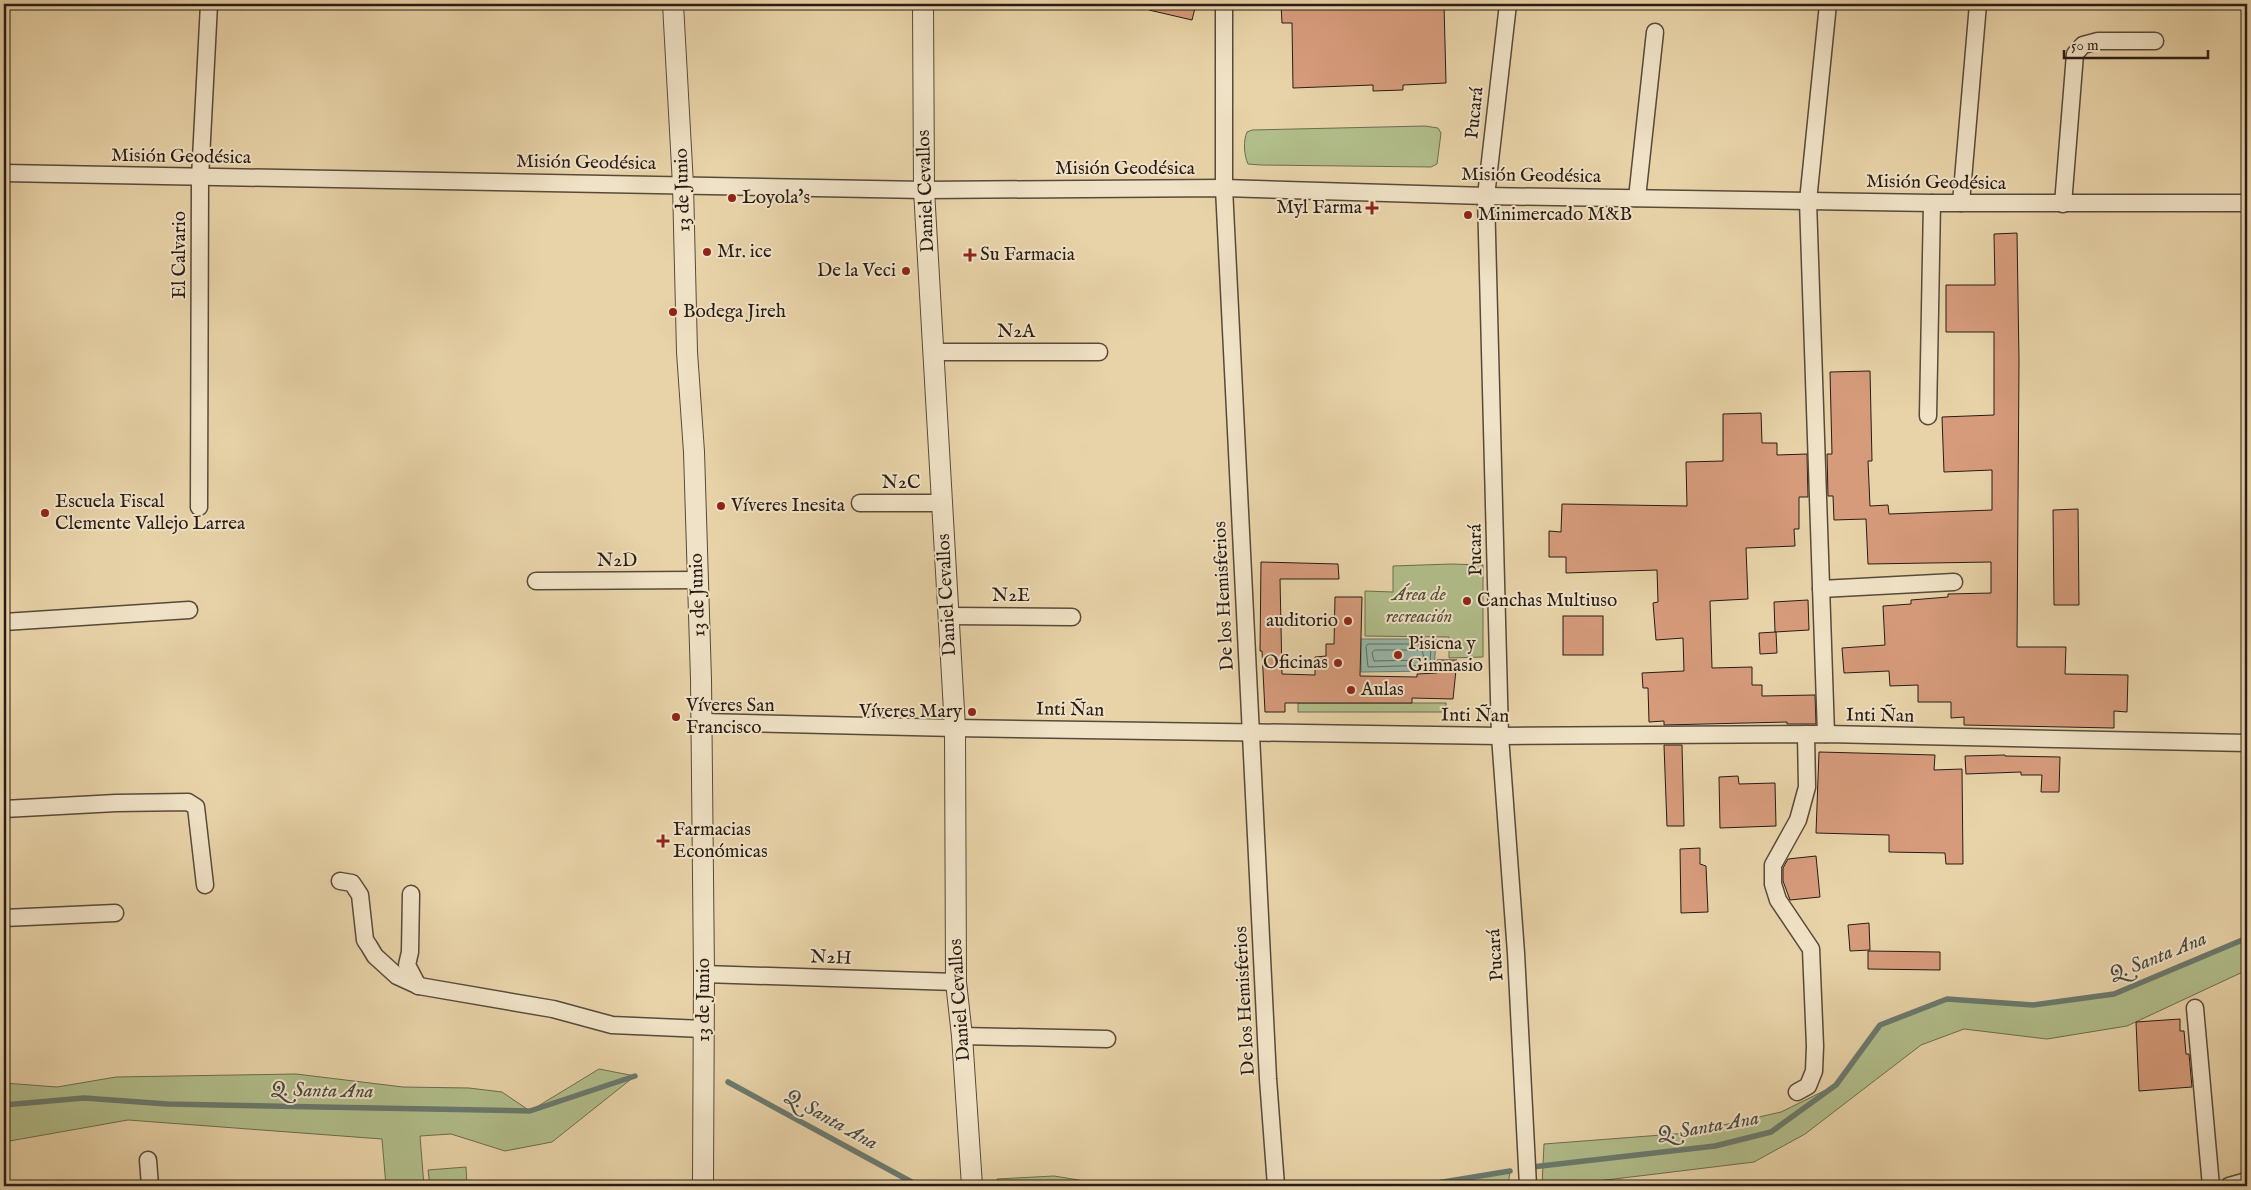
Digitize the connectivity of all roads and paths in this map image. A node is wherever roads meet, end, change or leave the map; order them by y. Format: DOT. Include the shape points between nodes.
graph roads {
  1 [pos="210,4"];
  2 [pos="673,4"];
  3 [pos="923,4"];
  4 [pos="1224,4"];
  5 [pos="1508,4"];
  6 [pos="1828,4"];
  7 [pos="1978,4"];
  8 [pos="1654,32"];
  9 [pos="2155,41"];
  10 [pos="4,174"];
  11 [pos="200,178"];
  12 [pos="684,185"];
  13 [pos="1224,188"];
  14 [pos="924,190"];
  15 [pos="1486,196"];
  16 [pos="1638,198"];
  17 [pos="1808,201"];
  18 [pos="1932,203"];
  19 [pos="2247,203"];
  20 [pos="1961,204"];
  21 [pos="2063,204"];
  22 [pos="933,352"];
  23 [pos="1099,352"];
  24 [pos="1928,416"];
  25 [pos="860,503"];
  26 [pos="942,503"];
  27 [pos="199,507"];
  28 [pos="698,580"];
  29 [pos="536,581"];
  30 [pos="1954,582"];
  31 [pos="1821,589"];
  32 [pos="189,610"];
  33 [pos="949,616"];
  34 [pos="1072,617"];
  35 [pos="4,622"];
  36 [pos="702,722"];
  37 [pos="955,728"];
  38 [pos="1250,732"];
  39 [pos="1806,734"];
  40 [pos="1826,734"];
  41 [pos="1500,736"];
  42 [pos="2247,743"];
  43 [pos="4,809"];
  44 [pos="340,881"];
  45 [pos="204,885"];
  46 [pos="411,894"];
  47 [pos="116,913"];
  48 [pos="4,918"];
  49 [pos="704,974"];
  50 [pos="956,982"];
  51 [pos="419,986"];
  52 [pos="2195,1008"];
  53 [pos="704,1029"];
  54 [pos="962,1036"];
  55 [pos="1107,1039"];
  56 [pos="1797,1092"];
  57 [pos="148,1160"];
  58 [pos="2247,1181"];
  59 [pos="972,1183"];
  60 [pos="150,1186"];
  61 [pos="703,1186"];
  62 [pos="1276,1186"];
  63 [pos="1528,1186"];
  64 [pos="2211,1186"];
  65 [pos="2229,1186"];
  1 -- 11 [label="street, El Calvario"];
  2 -- 12 [label="street, 13 de Junio"];
  3 -- 14 [label="street, Daniel Cevallos"];
  4 -- 13 [label="street, De los Hemisferios"];
  5 -- 15 [label="street, Pucará"];
  6 -- 17 [label="street"];
  7 -- 20 [label="street"];
  8 -- 16 [label="street"];
  9 -- 21 [label="street" via="2098,41 2083,45 2075,54"];
  10 -- 11 [label="street, Misión Geodésica"];
  11 -- 12 [label="street, Misión Geodésica"];
  11 -- 27 [label="street, El Calvario"];
  12 -- 14 [label="street, Misión Geodésica"];
  12 -- 28 [label="street, 13 de Junio" via="687,352"];
  13 -- 14 [label="street, Misión Geodésica"];
  13 -- 15 [label="street, Misión Geodésica"];
  13 -- 38 [label="street, De los Hemisferios"];
  14 -- 22 [label="street, Daniel Cevallos"];
  15 -- 16 [label="street, Misión Geodésica"];
  15 -- 41 [label="street, Pucará"];
  16 -- 17 [label="street, Misión Geodésica"];
  17 -- 18 [label="street, Misión Geodésica"];
  17 -- 31 [label="street"];
  18 -- 20 [label="street, Misión Geodésica"];
  18 -- 24 [label="street"];
  19 -- 21 [label="street, Misión Geodésica"];
  20 -- 21 [label="street, Misión Geodésica"];
  22 -- 23 [label="street, N2A"];
  22 -- 26 [label="street, Daniel Cevallos"];
  25 -- 26 [label="street, N2C"];
  26 -- 33 [label="street, Daniel Cevallos"];
  28 -- 29 [label="street, N2D"];
  28 -- 36 [label="street, 13 de Junio"];
  30 -- 31 [label="street"];
  31 -- 40 [label="street"];
  32 -- 35 [label="street"];
  33 -- 34 [label="street, N2E"];
  33 -- 37 [label="street, Daniel Cevallos"];
  36 -- 37 [label="street, Inti Ñan"];
  36 -- 49 [label="street, 13 de Junio"];
  37 -- 38 [label="street, Inti Ñan"];
  37 -- 50 [label="street, Daniel Cevallos"];
  38 -- 41 [label="street, Inti Ñan"];
  38 -- 62 [label="street, De los Hemisferios"];
  39 -- 40 [label="street, Inti Ñan"];
  39 -- 41 [label="street, Inti Ñan"];
  39 -- 56 [label="street" via="1807,787 1798,820 1773,865 1773,884 1778,900 1811,950 1814,1071 1808,1086"];
  40 -- 42 [label="street, Inti Ñan"];
  41 -- 63 [label="street, Pucará"];
  43 -- 45 [label="street" via="188,802 196,807"];
  44 -- 51 [label="street" via="352,883 360,895 365,940 375,956 397,976"];
  46 -- 51 [label="street" via="410,952 406,965"];
  47 -- 48 [label="street"];
  49 -- 50 [label="street, N2H"];
  49 -- 53 [label="street, 13 de Junio"];
  50 -- 54 [label="street, Daniel Cevallos"];
  51 -- 53 [label="street" via="553,1009 612,1025"];
  52 -- 64 [label="street"];
  53 -- 61 [label="street, 13 de Junio"];
  54 -- 55 [label="street"];
  54 -- 59 [label="street, Daniel Cevallos"];
  57 -- 60 [label="street"];
  58 -- 65 [label="street"];
}
